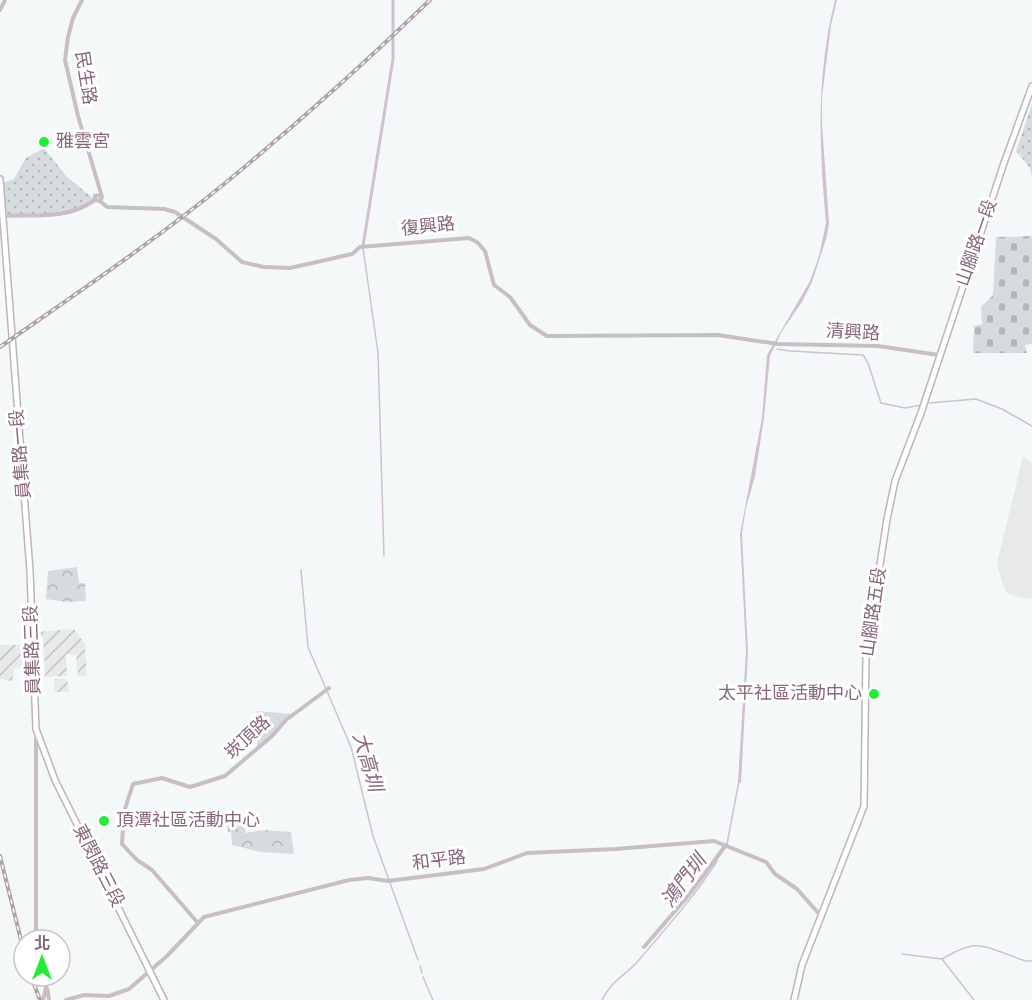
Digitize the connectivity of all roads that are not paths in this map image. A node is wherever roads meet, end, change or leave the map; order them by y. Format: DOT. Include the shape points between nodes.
graph roads {
  1 [pos="5,0"];
  2 [pos="82,0"];
  3 [pos="0,10"];
  4 [pos="1032,86"];
  5 [pos="0,179"];
  6 [pos="97,201"];
  7 [pos="1,216"];
  8 [pos="766,342"];
  9 [pos="939,356"];
  10 [pos="924,402"];
  11 [pos="30,572"];
  12 [pos="329,688"];
  13 [pos="36,729"];
  14 [pos="727,846"];
  15 [pos="821,916"];
  16 [pos="198,922"];
  17 [pos="36,928"];
  18 [pos="644,947"];
  19 [pos="150,972"];
  20 [pos="66,1000"];
  21 [pos="164,1000"];
  22 [pos="794,1000"];
  1 -- 3 [label="street"];
  2 -- 6 [label="street, 民生路" via="68,37 66,60 102,197"];
  4 -- 9 [label="main road, 山腳路一段"];
  5 -- 7 [label="main road, 員集路一段"];
  6 -- 7 [label="street" via="64,215"];
  6 -- 8 [label="street, 復興路" via="107,207 164,208 175,212 242,262 264,267 290,268 352,254 360,247 472,239 484,251 494,285 510,297 530,325 547,336 718,334"];
  7 -- 11 [label="main road, 員集路一段"];
  8 -- 9 [label="street, 清興路" via="878,346"];
  9 -- 10 [label="main road, 山腳路一段"];
  10 -- 15 [label="main road, 山腳路五段" via="895,481 866,656 864,806"];
  11 -- 13 [label="main road, 員集路三段"];
  12 -- 16 [label="street, 崁頂路" via="286,720 225,776 190,787 162,778 133,784 124,812 122,844 152,870"];
  13 -- 17 [label="street"];
  13 -- 19 [label="main road, 東閔路三段" via="55,780"];
  14 -- 15 [label="street, 和平路" via="765,862"];
  14 -- 16 [label="street, 和平路" via="704,840 527,853 484,869 389,881 349,880 204,917"];
  14 -- 18 [label="street"];
  15 -- 22 [label="main road, 山腳路五段" via="802,965"];
  16 -- 19 [label="street, 和平路"];
  19 -- 20 [label="street, 和平路" via="118,994"];
  19 -- 21 [label="main road, 東閔路三段"];
}
